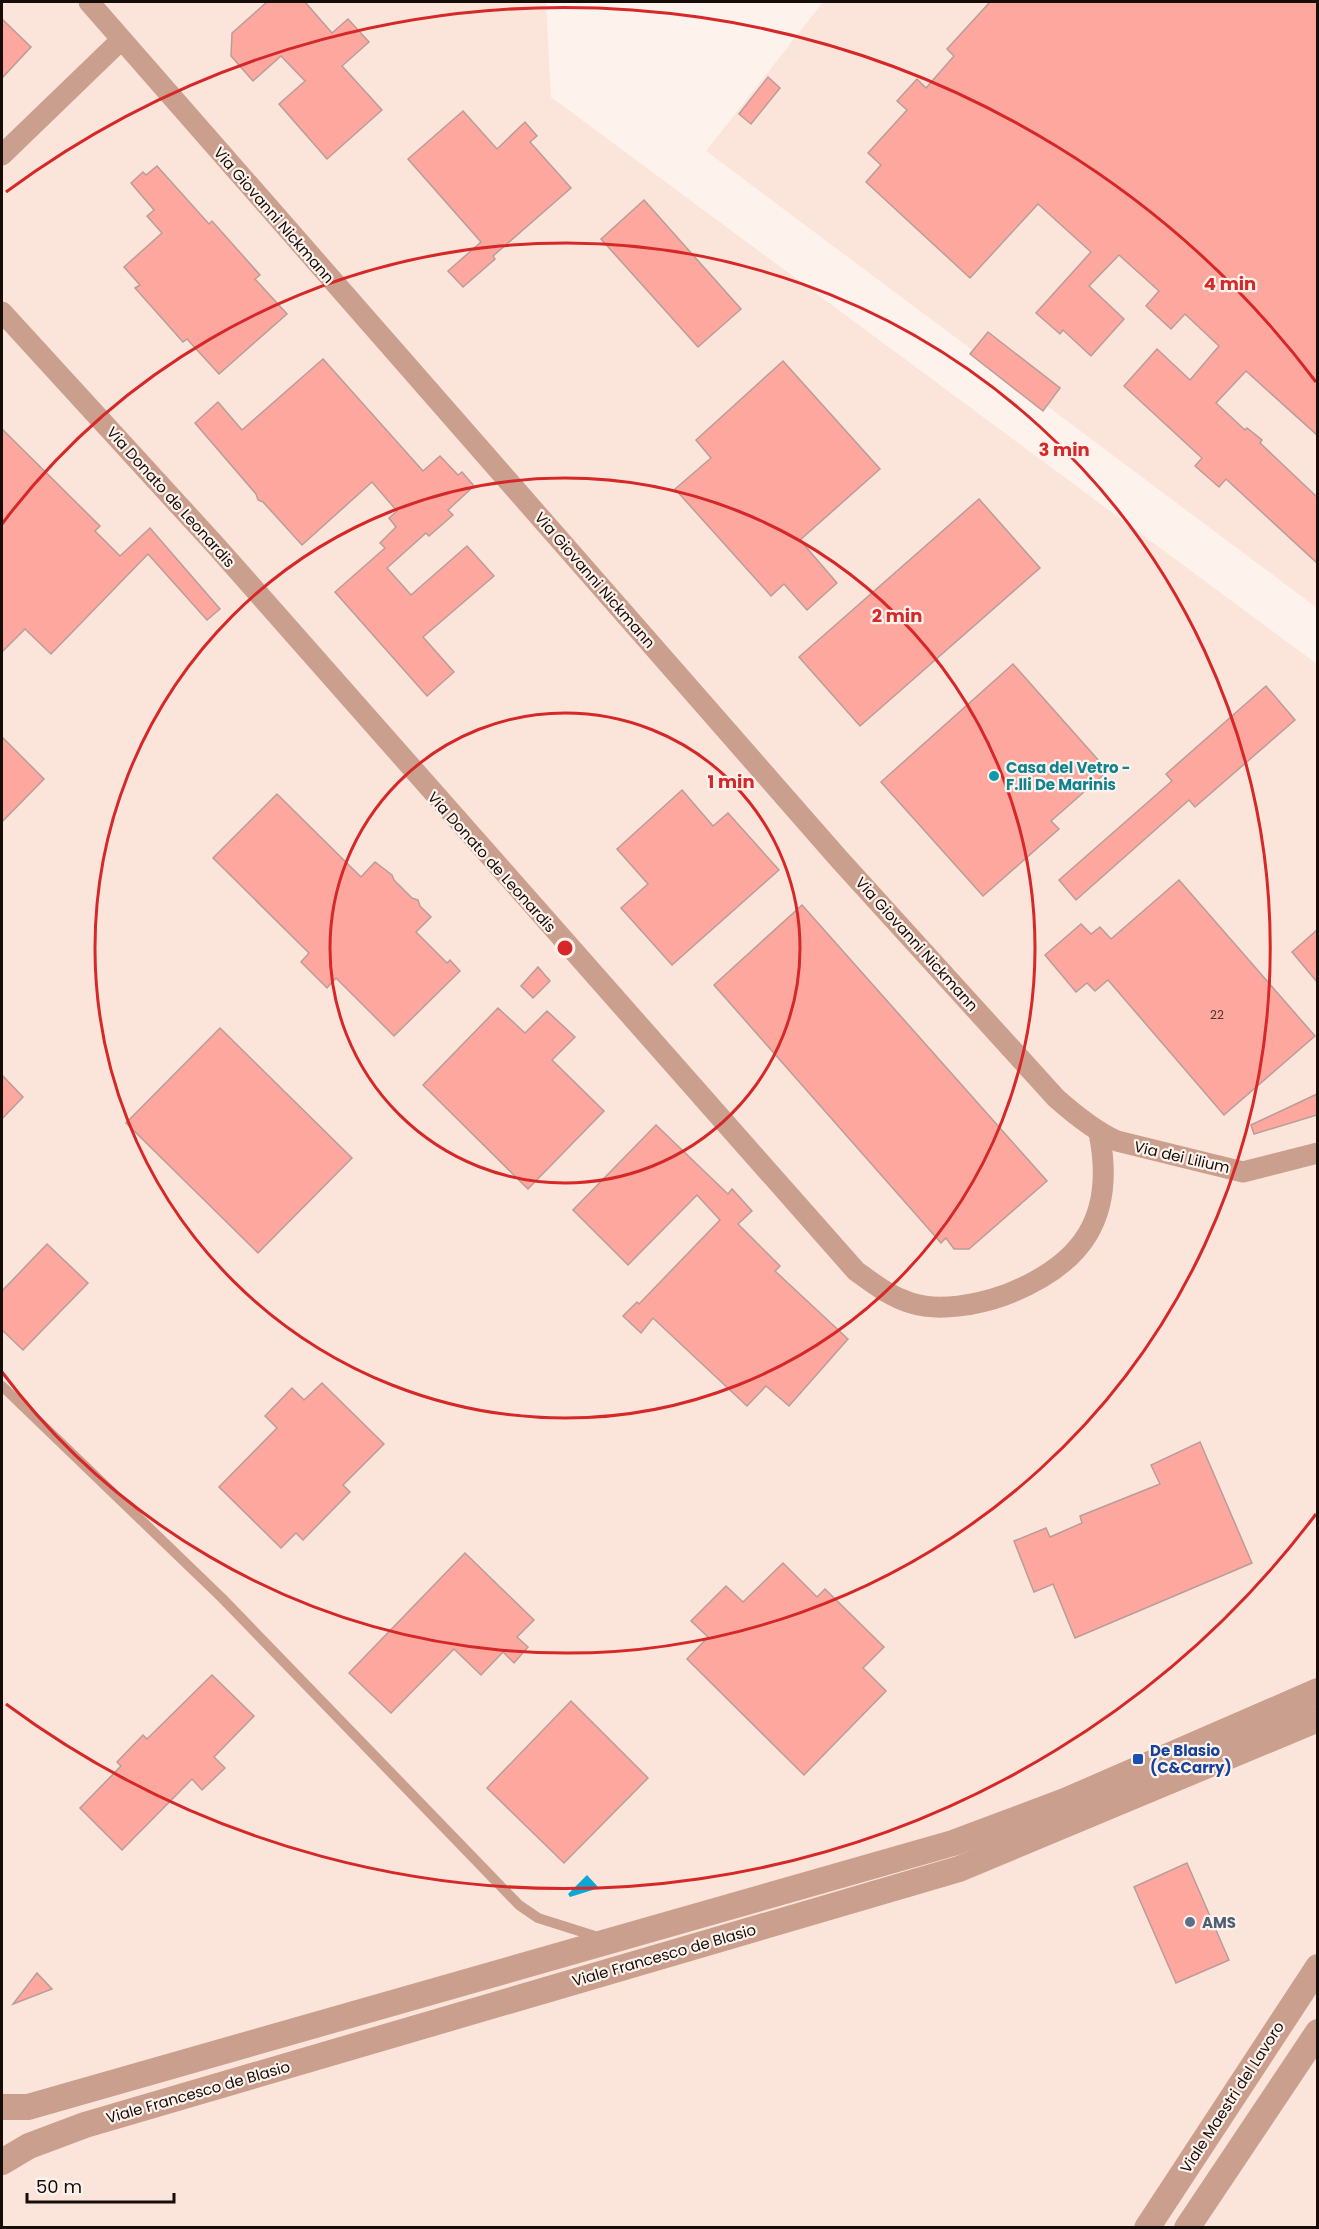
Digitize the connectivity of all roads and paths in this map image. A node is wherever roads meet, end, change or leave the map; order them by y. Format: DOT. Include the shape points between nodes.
graph roads {
  1 [pos="88,2"];
  2 [pos="121,40"];
  3 [pos="2,155"];
  4 [pos="2,312"];
  5 [pos="1108,1137"];
  6 [pos="1317,1153"];
  7 [pos="2,1386"];
  8 [pos="1317,1691"];
  9 [pos="1317,1719"];
  10 [pos="616,1940"];
  11 [pos="1317,1966"];
  12 [pos="1317,2032"];
  13 [pos="2,2107"];
  14 [pos="2,2162"];
  15 [pos="1147,2228"];
  16 [pos="1187,2228"];
  1 -- 2 [label="street, Via Giovanni Nickmann"];
  2 -- 3 [label="street"];
  2 -- 5 [label="street, Via Giovanni Nickmann" via="839,859 1056,1098"];
  4 -- 5 [label="street, Via Donato de Leonardis" via="217,547 856,1271 885,1293 913,1304 969,1304 1022,1288 1056,1270 1074,1254 1099,1210 1106,1182"];
  5 -- 6 [label="street, Via dei Lilium" via="1243,1172"];
  7 -- 10 [label="lane" via="222,1598 519,1905 538,1918 570,1930"];
  8 -- 10 [label="street, Viale Francesco de Blasio" via="1065,1801 953,1843"];
  9 -- 14 [label="street, Viale Francesco de Blasio" via="959,1869 85,2125 29,2146"];
  10 -- 13 [label="street, Viale Francesco de Blasio" via="28,2107"];
  11 -- 15 [label="street, Viale Maestri del Lavoro"];
  12 -- 16 [label="street"];
}
